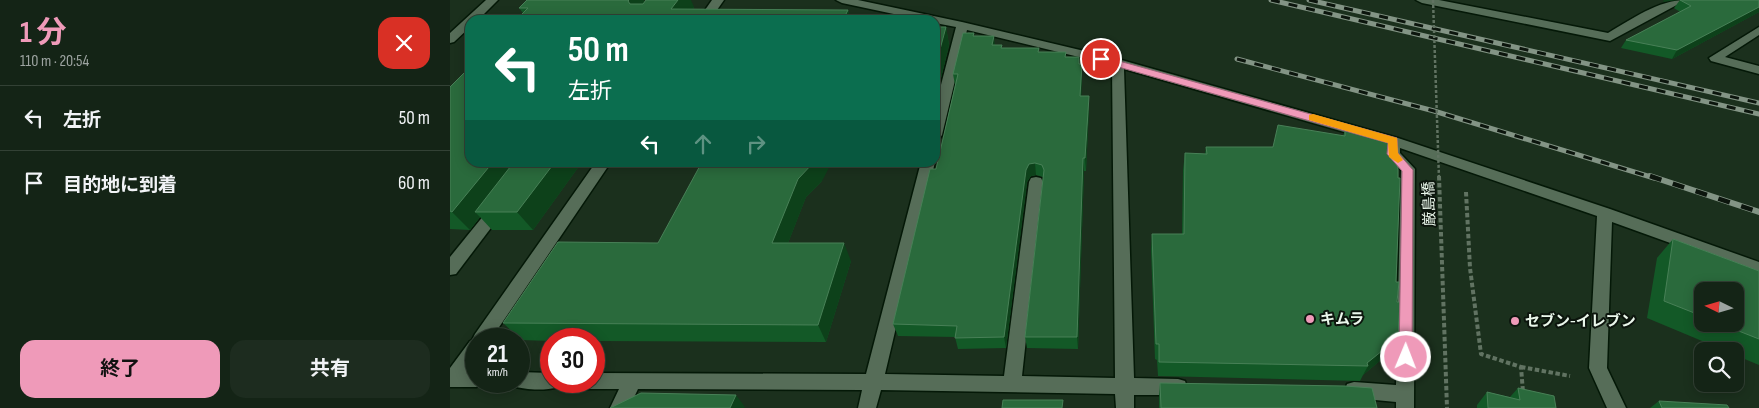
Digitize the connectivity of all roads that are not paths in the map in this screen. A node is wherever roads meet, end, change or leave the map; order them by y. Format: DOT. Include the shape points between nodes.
graph roads {
  1 [pos="492,0"];
  2 [pos="718,0"];
  3 [pos="842,0"];
  4 [pos="1422,0"];
  5 [pos="1680,0"];
  6 [pos="1466,5"];
  7 [pos="476,15"];
  8 [pos="708,15"];
  9 [pos="914,15"];
  10 [pos="940,20"];
  11 [pos="465,25"];
  12 [pos="962,25"];
  13 [pos="1759,30"];
  14 [pos="450,39"];
  15 [pos="1118,63"];
  16 [pos="1759,70"];
  17 [pos="940,115"];
  18 [pos="1393,140"];
  19 [pos="601,167"];
  20 [pos="927,167"];
  21 [pos="1036,182"];
  22 [pos="510,193"];
  23 [pos="1605,213"];
  24 [pos="450,269"];
  25 [pos="1759,269"];
  26 [pos="489,328"];
  27 [pos="465,361"];
  28 [pos="452,379"];
  29 [pos="465,379"];
  30 [pos="605,382"];
  31 [pos="873,382"];
  32 [pos="632,383"];
  33 [pos="1012,384"];
  34 [pos="1125,386"];
  35 [pos="1193,387"];
  36 [pos="1339,389"];
  37 [pos="1405,401"];
  38 [pos="619,408"];
  39 [pos="867,408"];
  40 [pos="1125,408"];
  41 [pos="1617,408"];
  1 -- 7 [label="street"];
  2 -- 8 [label="street"];
  3 -- 9 [label="street"];
  4 -- 6 [label="street"];
  5 -- 6 [label="street" via="1610,37"];
  10 -- 12 [label="street"];
  11 -- 14 [label="street"];
  12 -- 15 [label="street"];
  12 -- 17 [label="street"];
  13 -- 16 [label="street" via="1715,58"];
  15 -- 18 [label="street"];
  15 -- 34 [label="street"];
  18 -- 23 [label="street"];
  18 -- 37 [label="street" via="1393,154 1408,170"];
  19 -- 26 [label="street"];
  20 -- 31 [label="street"];
  21 -- 33 [label="street"];
  22 -- 24 [label="street"];
  23 -- 25 [label="street"];
  23 -- 41 [label="street" via="1598,368"];
  27 -- 28 [label="street"];
  28 -- 29 [label="street"];
  30 -- 32 [label="street"];
  31 -- 32 [label="street"];
  31 -- 33 [label="street"];
  31 -- 39 [label="street"];
  32 -- 38 [label="street"];
  33 -- 34 [label="street"];
  34 -- 35 [label="street"];
  34 -- 40 [label="street"];
  36 -- 37 [label="street"];
}
